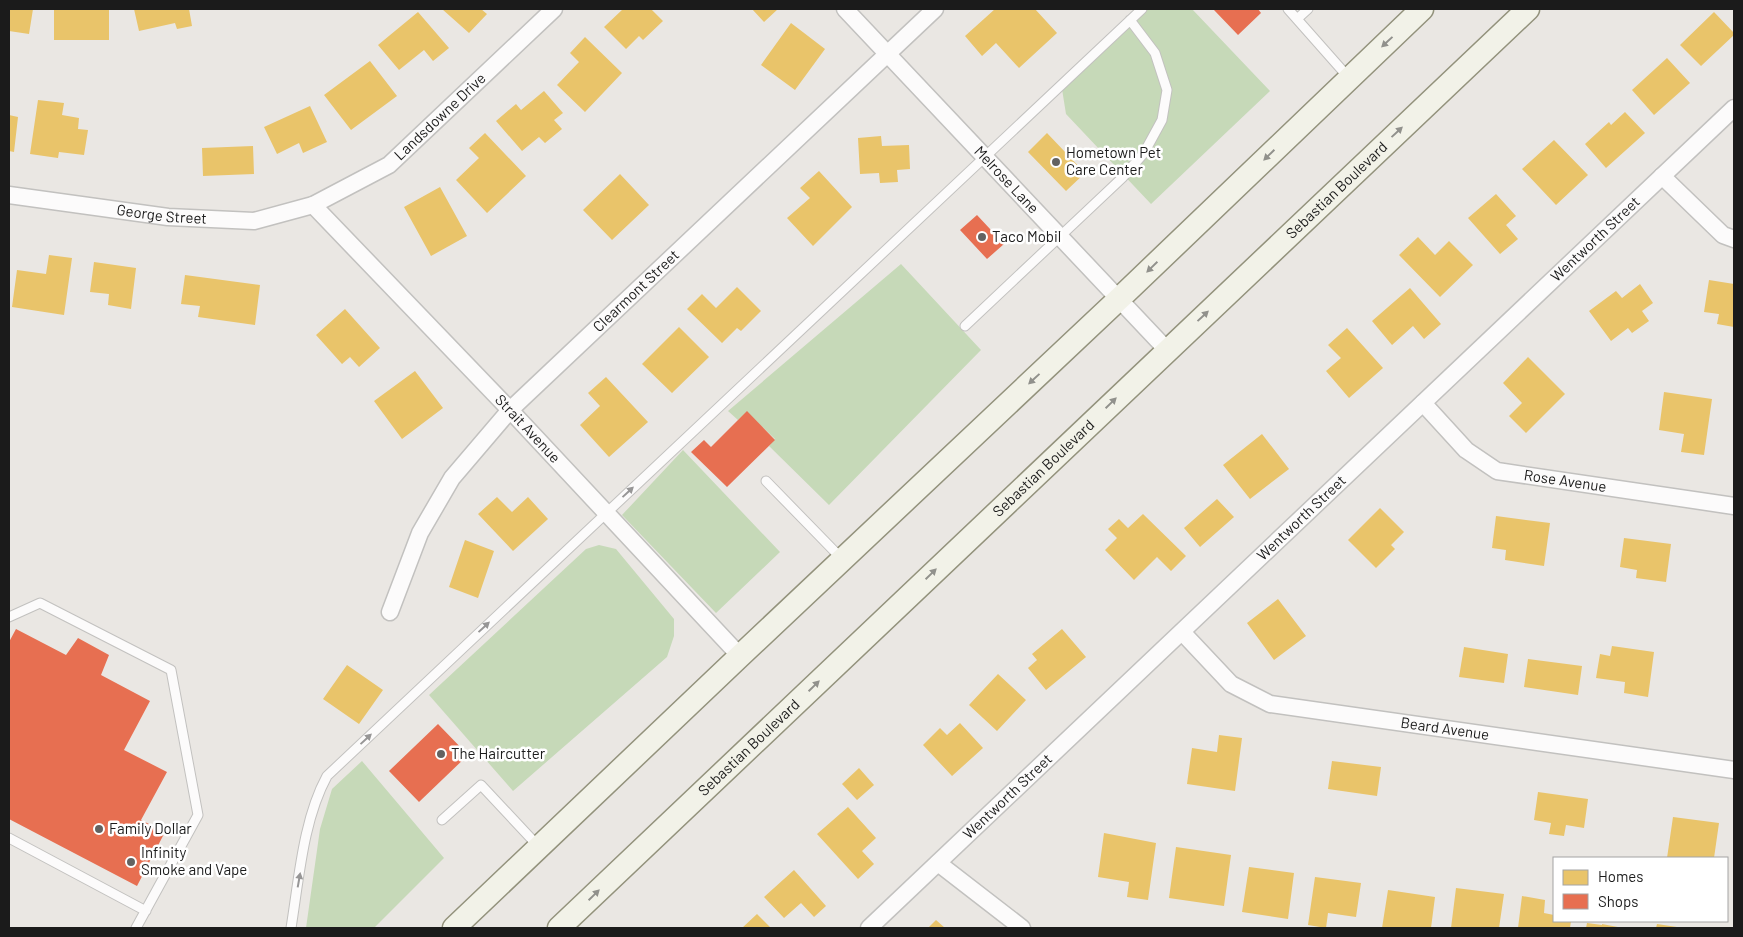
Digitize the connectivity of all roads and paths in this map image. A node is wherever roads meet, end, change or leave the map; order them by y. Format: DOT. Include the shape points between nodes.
graph roads {
  1 [pos="554,9"];
  2 [pos="845,9"];
  3 [pos="935,9"];
  4 [pos="1142,9"];
  5 [pos="1288,9"];
  6 [pos="1308,9"];
  7 [pos="1422,9"];
  8 [pos="1528,9"];
  9 [pos="1297,19"];
  10 [pos="1130,20"];
  11 [pos="888,53"];
  12 [pos="1349,78"];
  13 [pos="1734,108"];
  14 [pos="984,157"];
  15 [pos="1662,176"];
  16 [pos="9,195"];
  17 [pos="313,205"];
  18 [pos="1061,237"];
  19 [pos="1734,239"];
  20 [pos="1120,298"];
  21 [pos="965,326"];
  22 [pos="1167,350"];
  23 [pos="1423,403"];
  24 [pos="510,410"];
  25 [pos="766,481"];
  26 [pos="1734,506"];
  27 [pos="606,512"];
  28 [pos="842,559"];
  29 [pos="390,612"];
  30 [pos="9,617"];
  31 [pos="1182,632"];
  32 [pos="740,656"];
  33 [pos="1734,770"];
  34 [pos="442,820"];
  35 [pos="9,838"];
  36 [pos="539,847"];
  37 [pos="938,863"];
  38 [pos="146,911"];
  39 [pos="136,928"];
  40 [pos="291,928"];
  41 [pos="454,928"];
  42 [pos="559,928"];
  43 [pos="869,928"];
  44 [pos="1022,928"];
  1 -- 17 [label="street, Landsdowne Drive" via="389,165"];
  2 -- 11 [label="street, Melrose Lane"];
  3 -- 11 [label="street, Clearmont Street"];
  4 -- 10 [label="lane"];
  5 -- 9 [label="lane"];
  6 -- 9 [label="lane"];
  7 -- 12 [label="main road, one-way"];
  22 -- 8 [label="main road, Sebastian Boulevard, one-way"];
  9 -- 12 [label="lane"];
  10 -- 14 [label="lane"];
  10 -- 18 [label="lane" via="1155,53 1167,90 1162,120 1139,159"];
  11 -- 14 [label="street, Melrose Lane"];
  11 -- 24 [label="street, Clearmont Street"];
  12 -- 20 [label="main road, one-way"];
  13 -- 15 [label="street, Wentworth Street"];
  14 -- 18 [label="street, Melrose Lane"];
  27 -- 14 [label="lane, one-way"];
  15 -- 19 [label="street" via="1723,235"];
  15 -- 23 [label="street, Wentworth Street"];
  16 -- 17 [label="street, George Street" via="168,217 254,221"];
  17 -- 24 [label="street, Strait Avenue"];
  18 -- 20 [label="street, Melrose Lane"];
  18 -- 21 [label="lane"];
  20 -- 22 [label="street, Melrose Lane"];
  20 -- 28 [label="main road, one-way"];
  42 -- 22 [label="main road, Sebastian Boulevard, one-way"];
  23 -- 26 [label="street, Rose Avenue" via="1466,450 1497,471"];
  23 -- 31 [label="street, Wentworth Street"];
  24 -- 27 [label="street, Strait Avenue"];
  24 -- 29 [label="street, Clearmont Street" via="452,478 420,533"];
  25 -- 28 [label="lane"];
  27 -- 32 [label="street, Strait Avenue"];
  40 -- 27 [label="lane, one-way" via="308,824 317,794 327,776"];
  28 -- 32 [label="main road"];
  30 -- 38 [label="lane" via="40,603 172,670 198,815"];
  31 -- 33 [label="street, Beard Avenue" via="1231,684 1270,704"];
  31 -- 37 [label="street, Wentworth Street"];
  32 -- 36 [label="main road"];
  34 -- 36 [label="lane" via="481,785"];
  35 -- 38 [label="lane"];
  36 -- 41 [label="main road"];
  37 -- 43 [label="street, Wentworth Street"];
  37 -- 44 [label="street"];
  38 -- 39 [label="lane"];
}
